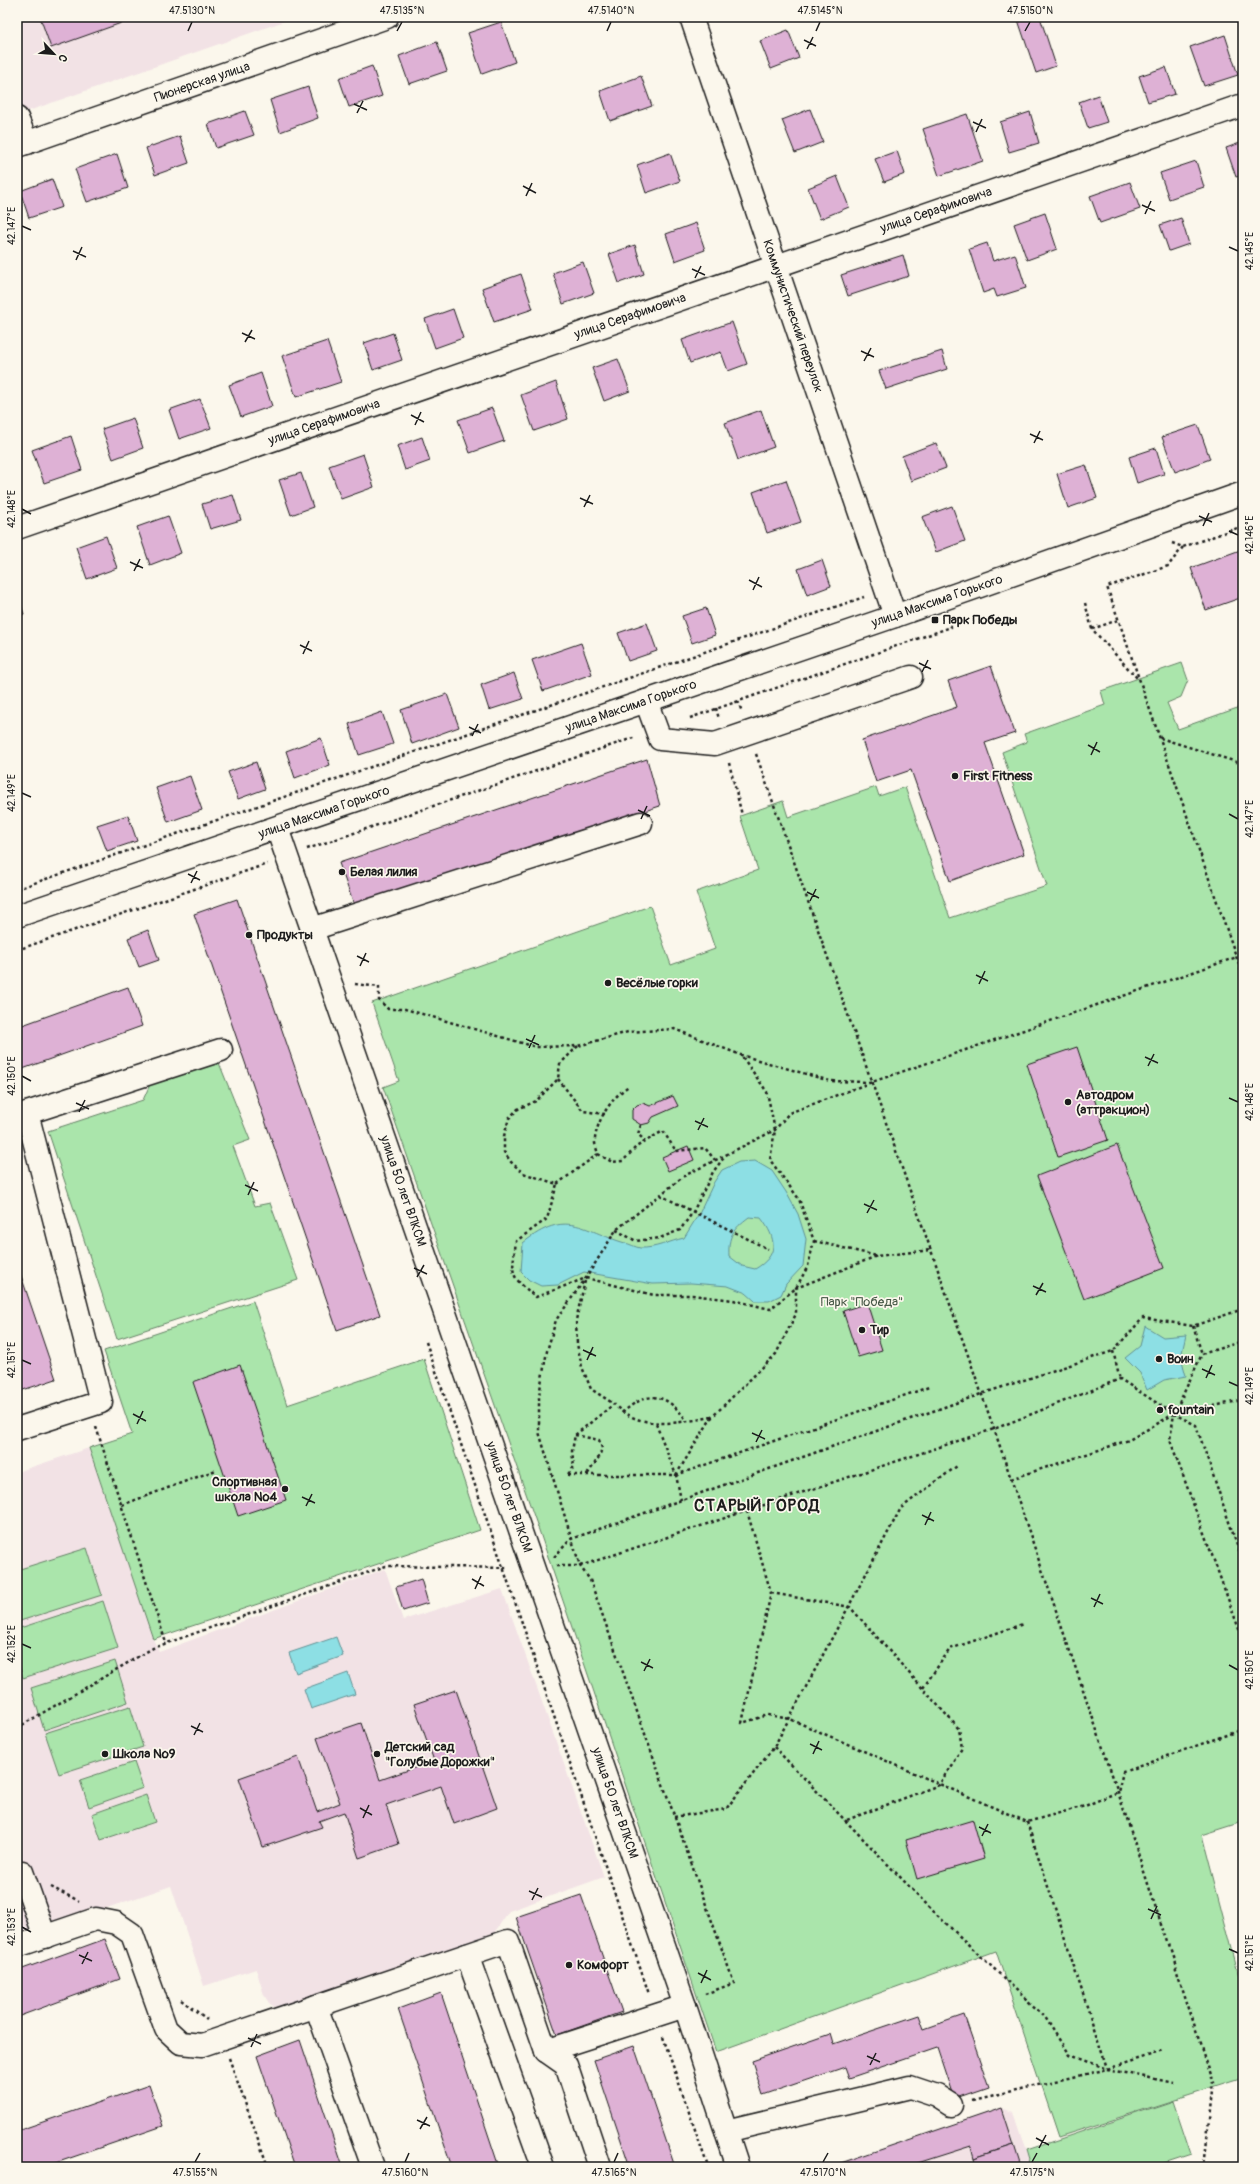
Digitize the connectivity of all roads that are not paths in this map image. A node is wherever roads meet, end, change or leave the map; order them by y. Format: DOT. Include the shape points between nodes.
graph roads {
  1 [pos="387,17"];
  2 [pos="691,17"];
  3 [pos="1243,105"];
  4 [pos="17,118"];
  5 [pos="22,144"];
  6 [pos="776,265"];
  7 [pos="1243,493"];
  8 [pos="17,528"];
  9 [pos="895,616"];
  10 [pos="911,677"];
  11 [pos="646,701"];
  12 [pos="641,823"];
  13 [pos="277,828"];
  14 [pos="17,916"];
  15 [pos="312,930"];
  16 [pos="221,1050"];
  17 [pos="22,1115"];
  18 [pos="17,1429"];
  19 [pos="22,1872"];
  20 [pos="46,1937"];
  21 [pos="17,1946"];
  22 [pos="467,1955"];
  23 [pos="316,2006"];
  24 [pos="685,2006"];
  25 [pos="546,2051"];
  26 [pos="951,2105"];
  27 [pos="726,2131"];
  28 [pos="373,2167"];
  29 [pos="543,2167"];
  30 [pos="600,2167"];
  31 [pos="738,2167"];
  1 -- 5 [label="street, Пионерская улица"];
  2 -- 6 [label="street, Коммунистический переулок"];
  3 -- 6 [label="street, улица Серафимовича"];
  4 -- 5 [label="street"];
  6 -- 8 [label="street, улица Серафимовича"];
  6 -- 9 [label="street, Коммунистический переулок"];
  7 -- 9 [label="street, улица Максима Горького"];
  9 -- 11 [label="street, улица Максима Горького"];
  10 -- 11 [label="street" via="716,744 660,739"];
  11 -- 13 [label="street, улица Максима Горького"];
  12 -- 15 [label="street"];
  13 -- 14 [label="street, улица Максима Горького"];
  13 -- 15 [label="street, улица 50 лет ВЛКСМ"];
  15 -- 24 [label="street, улица 50 лет ВЛКСМ" via="540,1567"];
  16 -- 17 [label="street"];
  17 -- 18 [label="street" via="101,1402"];
  19 -- 20 [label="street"];
  20 -- 21 [label="street"];
  20 -- 23 [label="street" via="96,1919 116,1923 132,1934 166,2029 181,2043 202,2045"];
  22 -- 23 [label="street"];
  22 -- 25 [label="street" via="508,1941"];
  22 -- 29 [label="street"];
  23 -- 28 [label="street"];
  24 -- 25 [label="street"];
  24 -- 27 [label="street, улица 50 лет ВЛКСМ"];
  25 -- 30 [label="street" via="566,2065"];
  26 -- 27 [label="street" via="937,2096 910,2087"];
  27 -- 31 [label="street, улица 50 лет ВЛКСМ"];
}
